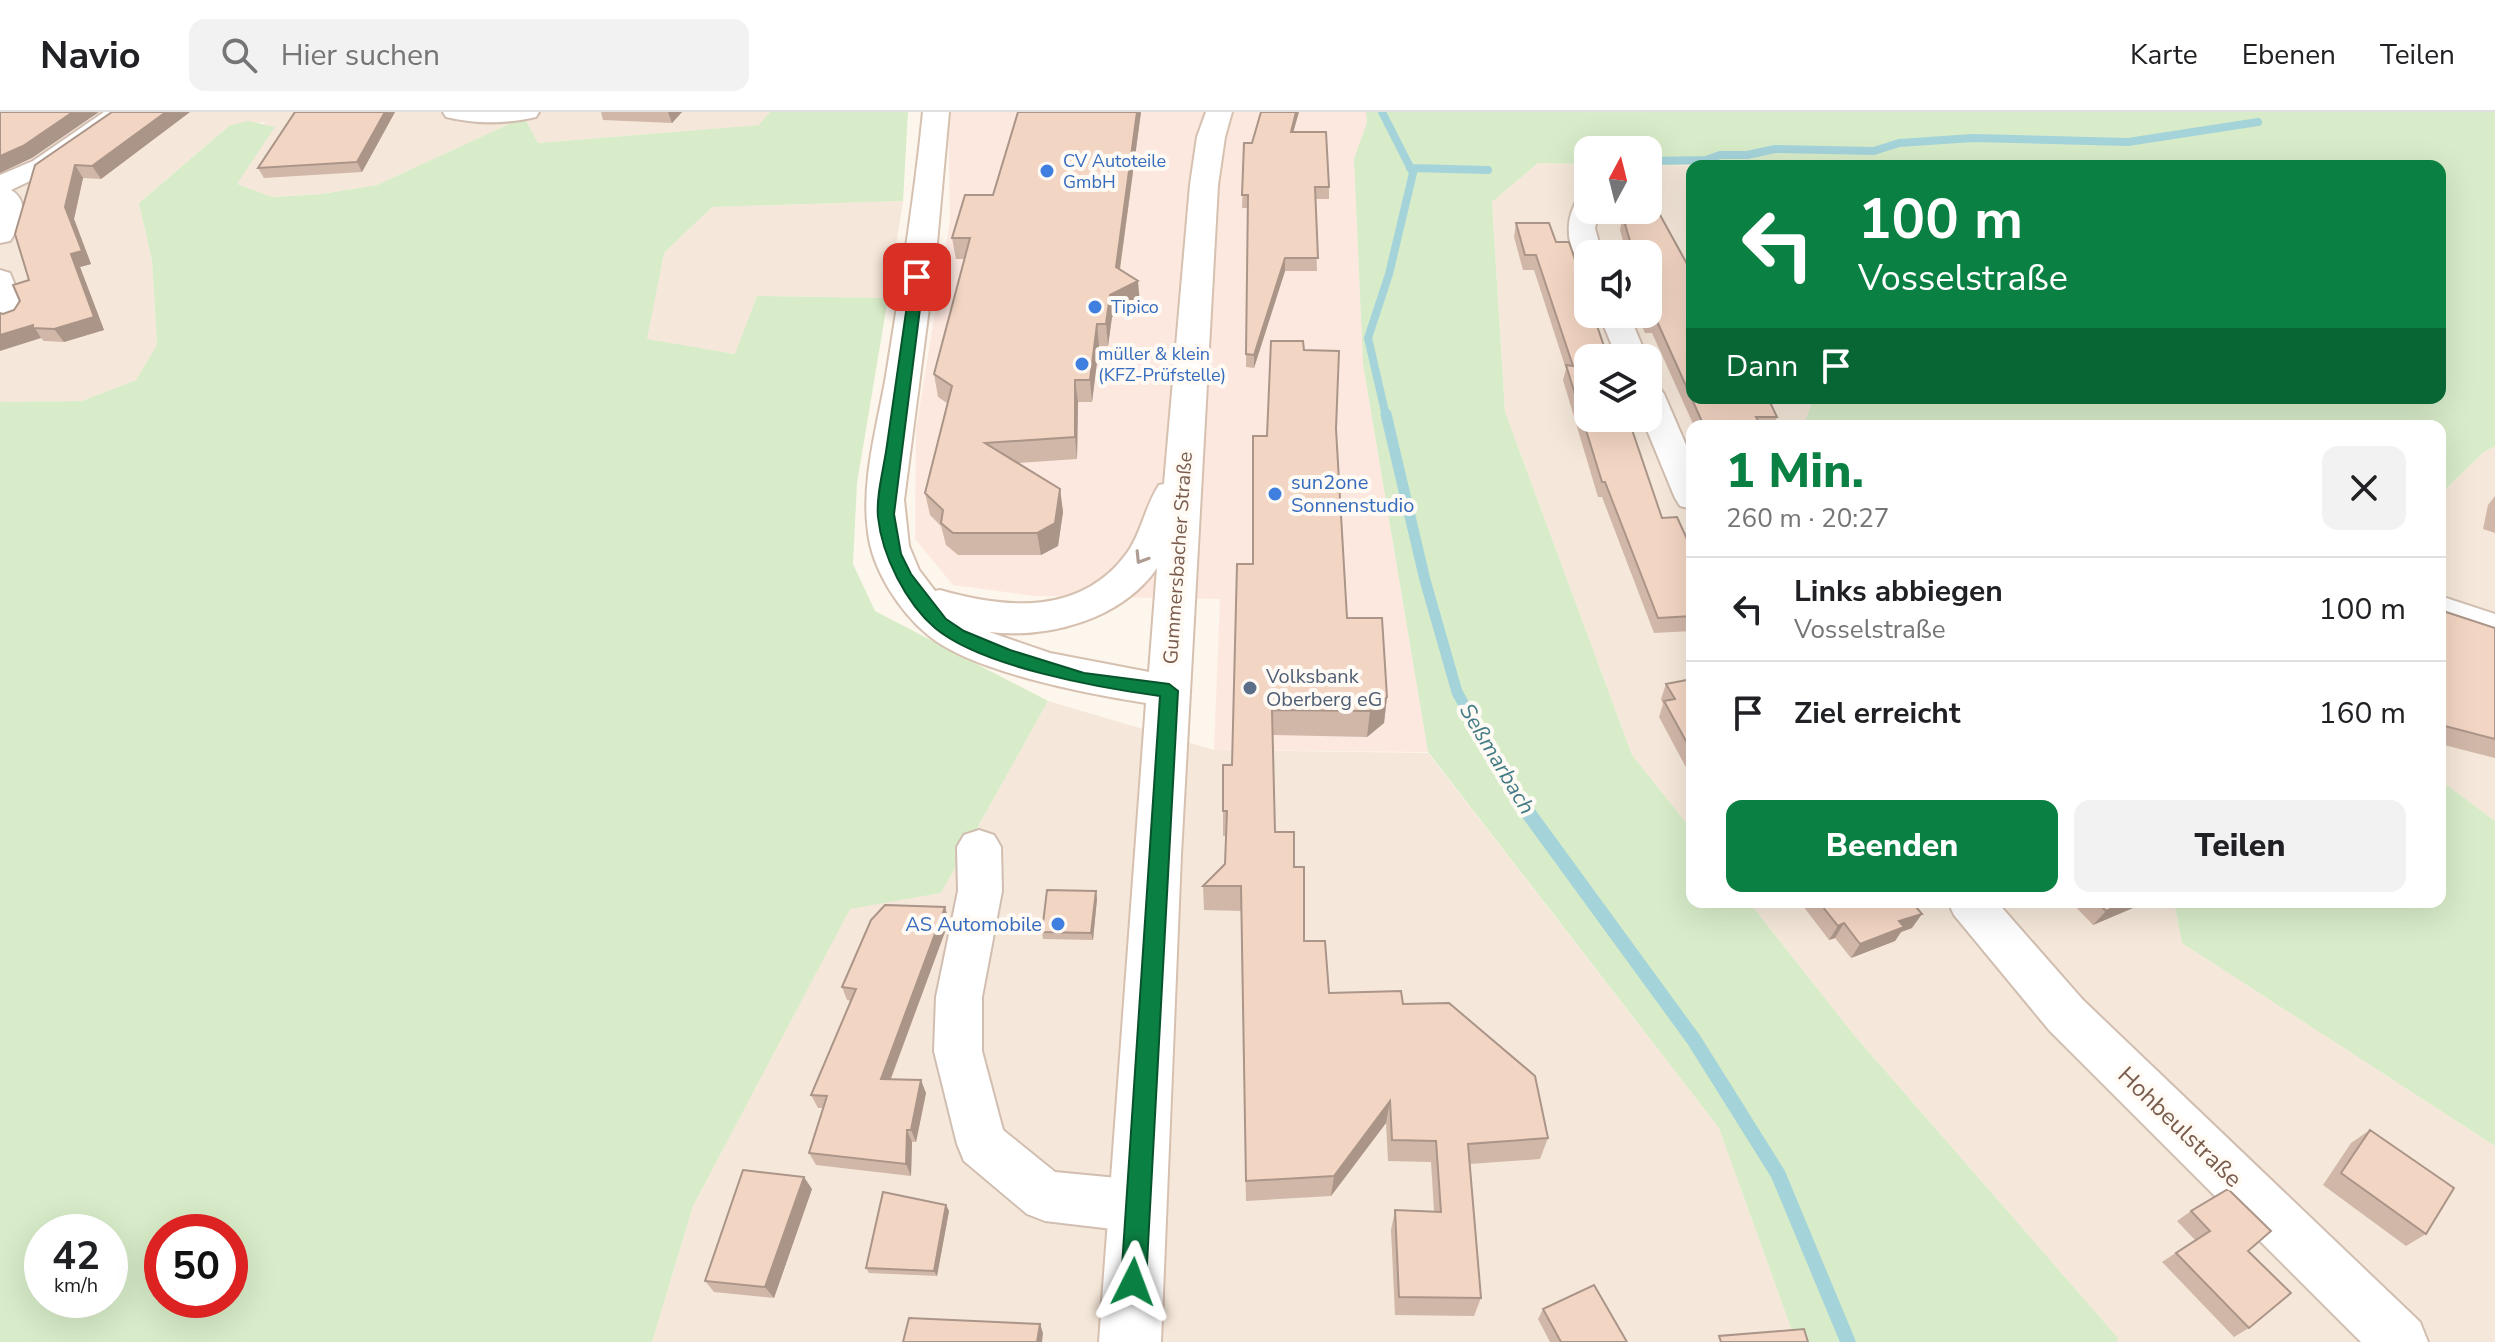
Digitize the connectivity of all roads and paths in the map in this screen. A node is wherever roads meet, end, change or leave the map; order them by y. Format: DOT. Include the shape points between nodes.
graph roads {
  1 [pos="120,112"];
  2 [pos="455,112"];
  3 [pos="527,112"];
  4 [pos="936,112"];
  5 [pos="1219,112"];
  6 [pos="0,185"];
  7 [pos="0,194"];
  8 [pos="0,235"];
  9 [pos="0,279"];
  10 [pos="12,315"];
  11 [pos="1662,427"];
  12 [pos="1185,462"];
  13 [pos="1686,484"];
  14 [pos="920,599"];
  15 [pos="2446,611"];
  16 [pos="2495,628"];
  17 [pos="1169,691"];
  18 [pos="979,847"];
  19 [pos="1975,908"];
  20 [pos="1138,1206"];
  21 [pos="1130,1342"];
  22 [pos="2400,1342"];
  1 -- 6 [label="street" via="42,166"];
  2 -- 3 [label="street"];
  4 -- 14 [label="street" via="886,514 893,554"];
  5 -- 12 [label="street, Gummersbacher Straße" via="1204,185"];
  7 -- 8 [label="street" via="8,199 10,213"];
  9 -- 10 [label="street"];
  11 -- 13 [label="street"];
  12 -- 14 [label="street, one-way" via="1139,564 1111,592 1037,619 992,618"];
  12 -- 17 [label="street, Gummersbacher Straße"];
  14 -- 17 [label="street" via="949,629 1004,654 1084,679"];
  15 -- 16 [label="street"];
  17 -- 20 [label="street, Gummersbacher Straße"];
  18 -- 20 [label="street" via="980,891 959,997 958,1051 982,1144 1045,1196"];
  19 -- 22 [label="street, Hohbeulstraße" via="2066,1015"];
  20 -- 21 [label="street, Gummersbacher Straße"];
}
